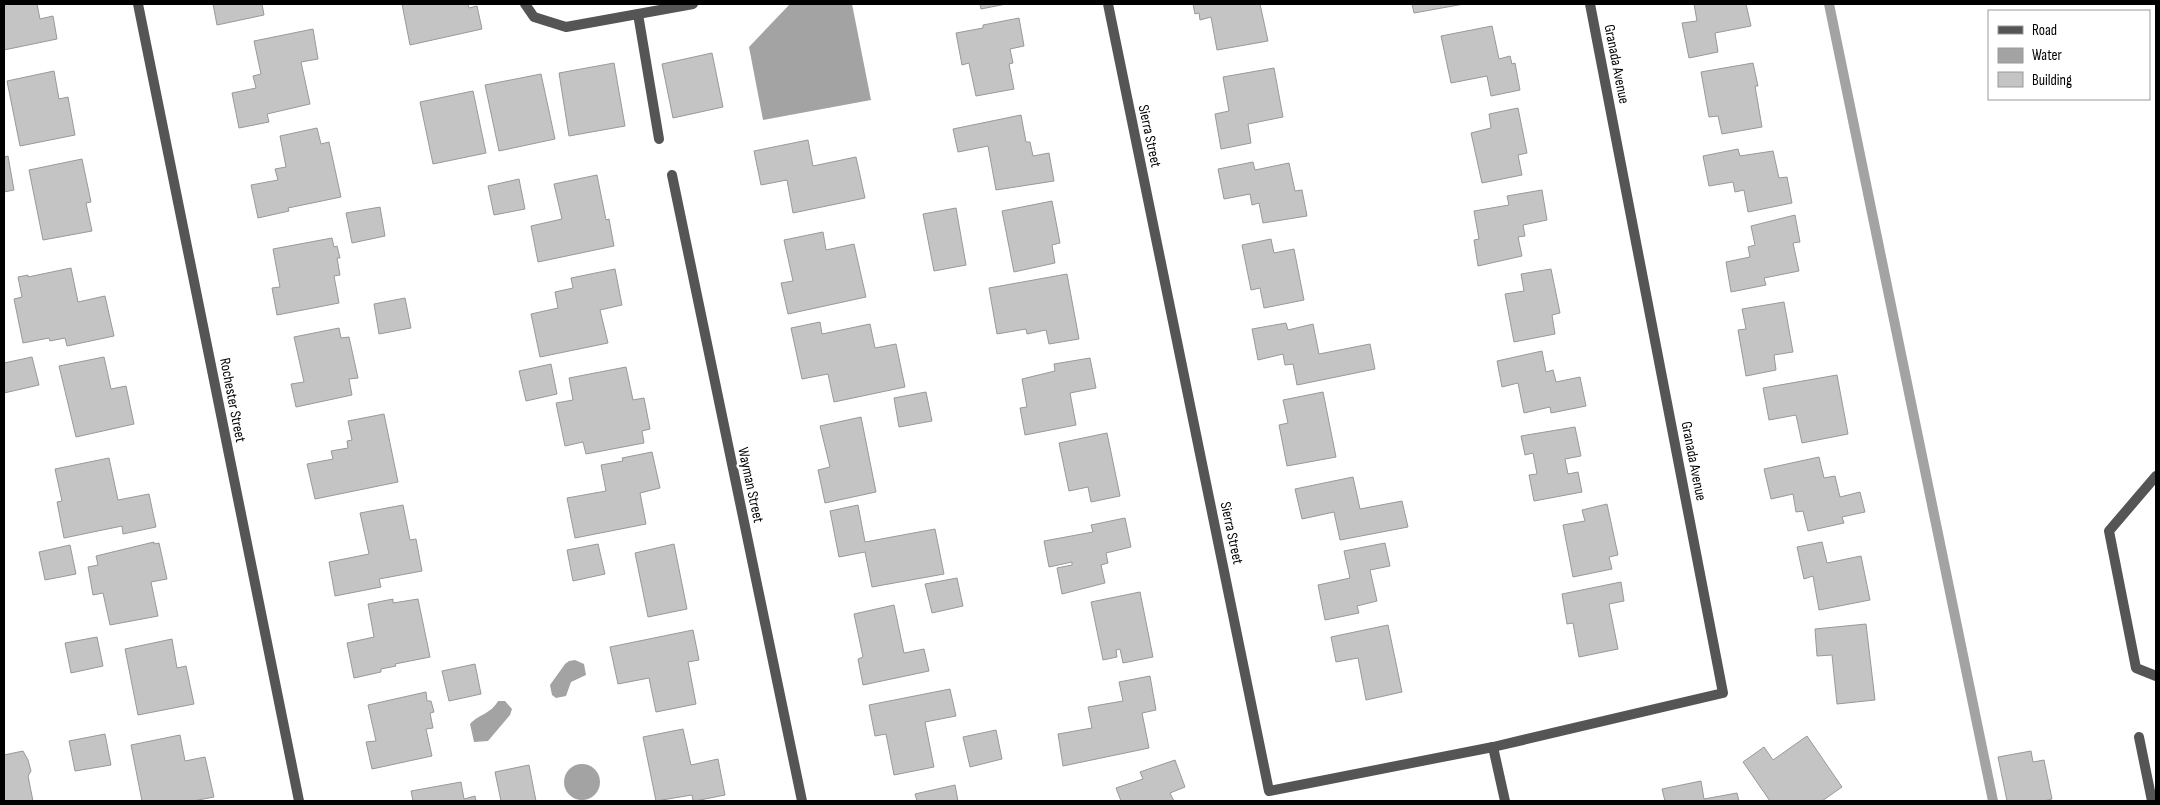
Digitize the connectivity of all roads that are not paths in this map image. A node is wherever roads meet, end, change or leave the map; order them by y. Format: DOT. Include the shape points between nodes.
graph roads {
  1 [pos="138,4"];
  2 [pos="525,4"];
  3 [pos="693,4"];
  4 [pos="1108,4"];
  5 [pos="1590,4"];
  6 [pos="638,14"];
  7 [pos="659,139"];
  8 [pos="672,175"];
  9 [pos="2156,476"];
  10 [pos="2156,676"];
  11 [pos="2139,737"];
  12 [pos="1493,747"];
  13 [pos="299,801"];
  14 [pos="802,801"];
  15 [pos="1505,801"];
  16 [pos="2152,801"];
  1 -- 13 [label="street, Rochester Street"];
  2 -- 6 [label="street" via="534,17 566,27"];
  3 -- 6 [label="street"];
  4 -- 12 [label="street, Sierra Street" via="1269,791"];
  5 -- 12 [label="street, Granada Avenue" via="1723,693"];
  6 -- 7 [label="street"];
  8 -- 14 [label="street, Wayman Street"];
  9 -- 10 [label="street" via="2109,531 2136,668"];
  11 -- 16 [label="street"];
  12 -- 15 [label="street"];
}
